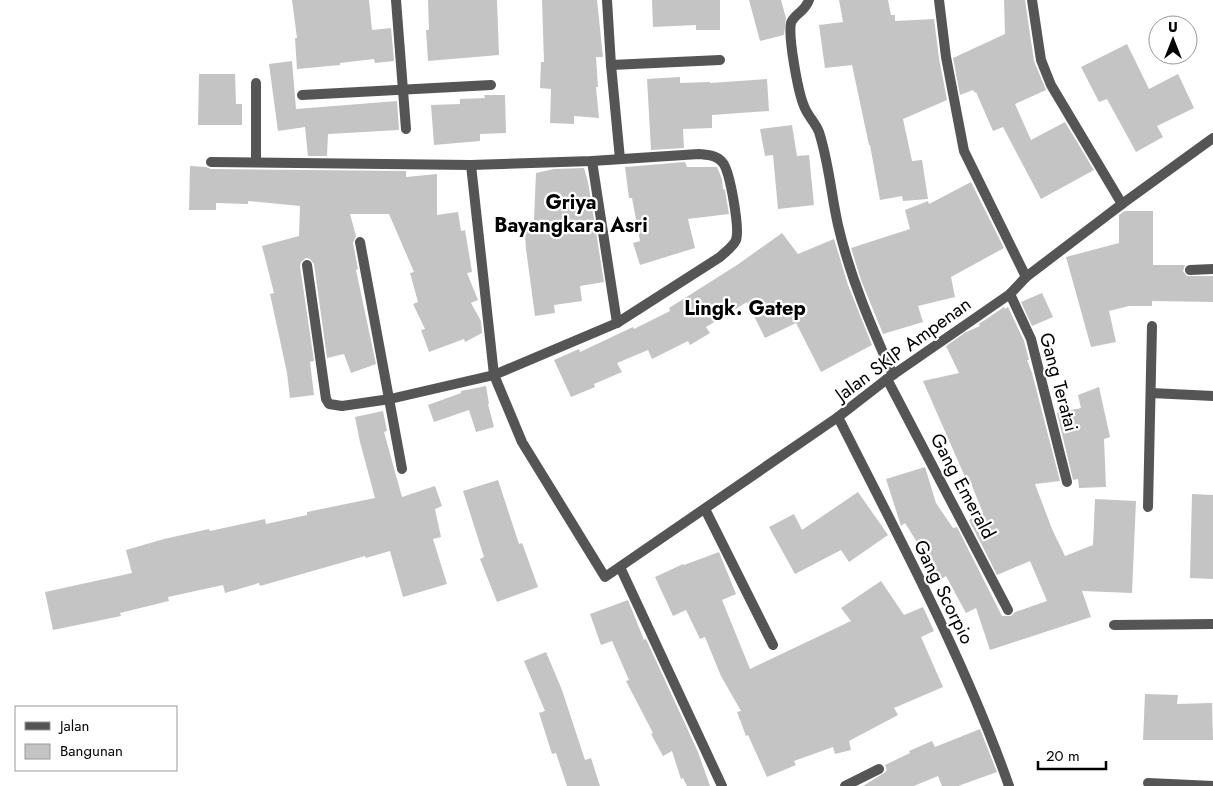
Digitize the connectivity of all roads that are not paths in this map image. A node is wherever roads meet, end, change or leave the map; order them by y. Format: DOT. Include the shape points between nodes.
graph roads {
  1 [pos="396,0"];
  2 [pos="607,0"];
  3 [pos="809,0"];
  4 [pos="939,0"];
  5 [pos="1032,0"];
  6 [pos="720,60"];
  7 [pos="611,65"];
  8 [pos="256,83"];
  9 [pos="492,85"];
  10 [pos="403,89"];
  11 [pos="302,95"];
  12 [pos="406,130"];
  13 [pos="1213,138"];
  14 [pos="620,159"];
  15 [pos="592,161"];
  16 [pos="212,162"];
  17 [pos="256,162"];
  18 [pos="471,165"];
  19 [pos="1122,204"];
  20 [pos="360,242"];
  21 [pos="307,265"];
  22 [pos="1213,269"];
  23 [pos="1190,270"];
  24 [pos="1026,277"];
  25 [pos="1010,294"];
  26 [pos="617,323"];
  27 [pos="1152,326"];
  28 [pos="494,374"];
  29 [pos="890,377"];
  30 [pos="1151,393"];
  31 [pos="1213,396"];
  32 [pos="390,399"];
  33 [pos="838,417"];
  34 [pos="402,469"];
  35 [pos="1067,482"];
  36 [pos="1148,507"];
  37 [pos="705,509"];
  38 [pos="620,567"];
  39 [pos="1008,610"];
  40 [pos="1213,624"];
  41 [pos="1114,625"];
  42 [pos="773,645"];
  43 [pos="880,769"];
  44 [pos="1148,783"];
  45 [pos="722,786"];
  46 [pos="845,786"];
  47 [pos="1009,786"];
  48 [pos="1209,786"];
  49 [pos="1213,786"];
  1 -- 10 [label="street"];
  2 -- 7 [label="street"];
  3 -- 29 [label="street, Gang Emerald" via="806,8 791,23 799,92 821,141 848,262"];
  4 -- 24 [label="street" via="964,151"];
  5 -- 19 [label="street" via="1041,60 1051,85"];
  6 -- 7 [label="street"];
  7 -- 14 [label="street"];
  8 -- 17 [label="street"];
  9 -- 10 [label="street"];
  10 -- 11 [label="street"];
  10 -- 12 [label="street"];
  13 -- 19 [label="street, Jalan SKIP Ampenan"];
  14 -- 15 [label="street"];
  14 -- 26 [label="street" via="698,154 719,159 731,184 738,232 733,245 720,257"];
  15 -- 18 [label="street"];
  15 -- 26 [label="street"];
  16 -- 17 [label="street"];
  17 -- 18 [label="street"];
  18 -- 28 [label="street"];
  19 -- 24 [label="street, Jalan SKIP Ampenan"];
  20 -- 32 [label="street"];
  21 -- 32 [label="street" via="329,404 342,406"];
  22 -- 23 [label="street"];
  24 -- 25 [label="street, Jalan SKIP Ampenan"];
  25 -- 29 [label="street, Jalan SKIP Ampenan"];
  25 -- 35 [label="street, Gang Teratai" via="1031,339"];
  26 -- 28 [label="street"];
  27 -- 30 [label="street"];
  28 -- 32 [label="street"];
  28 -- 38 [label="street, Jalan SKIP Ampenan" via="522,442 605,577"];
  29 -- 33 [label="street, Jalan SKIP Ampenan"];
  29 -- 39 [label="street, Gang Emerald"];
  30 -- 31 [label="street"];
  30 -- 36 [label="street"];
  32 -- 34 [label="street"];
  33 -- 37 [label="street, Jalan SKIP Ampenan"];
  33 -- 47 [label="street, Gang Scorpio" via="945,629"];
  37 -- 38 [label="street, Jalan SKIP Ampenan"];
  37 -- 42 [label="street"];
  38 -- 45 [label="street"];
  40 -- 41 [label="street"];
  43 -- 46 [label="street"];
  44 -- 48 [label="street"];
  48 -- 49 [label="street"];
}
